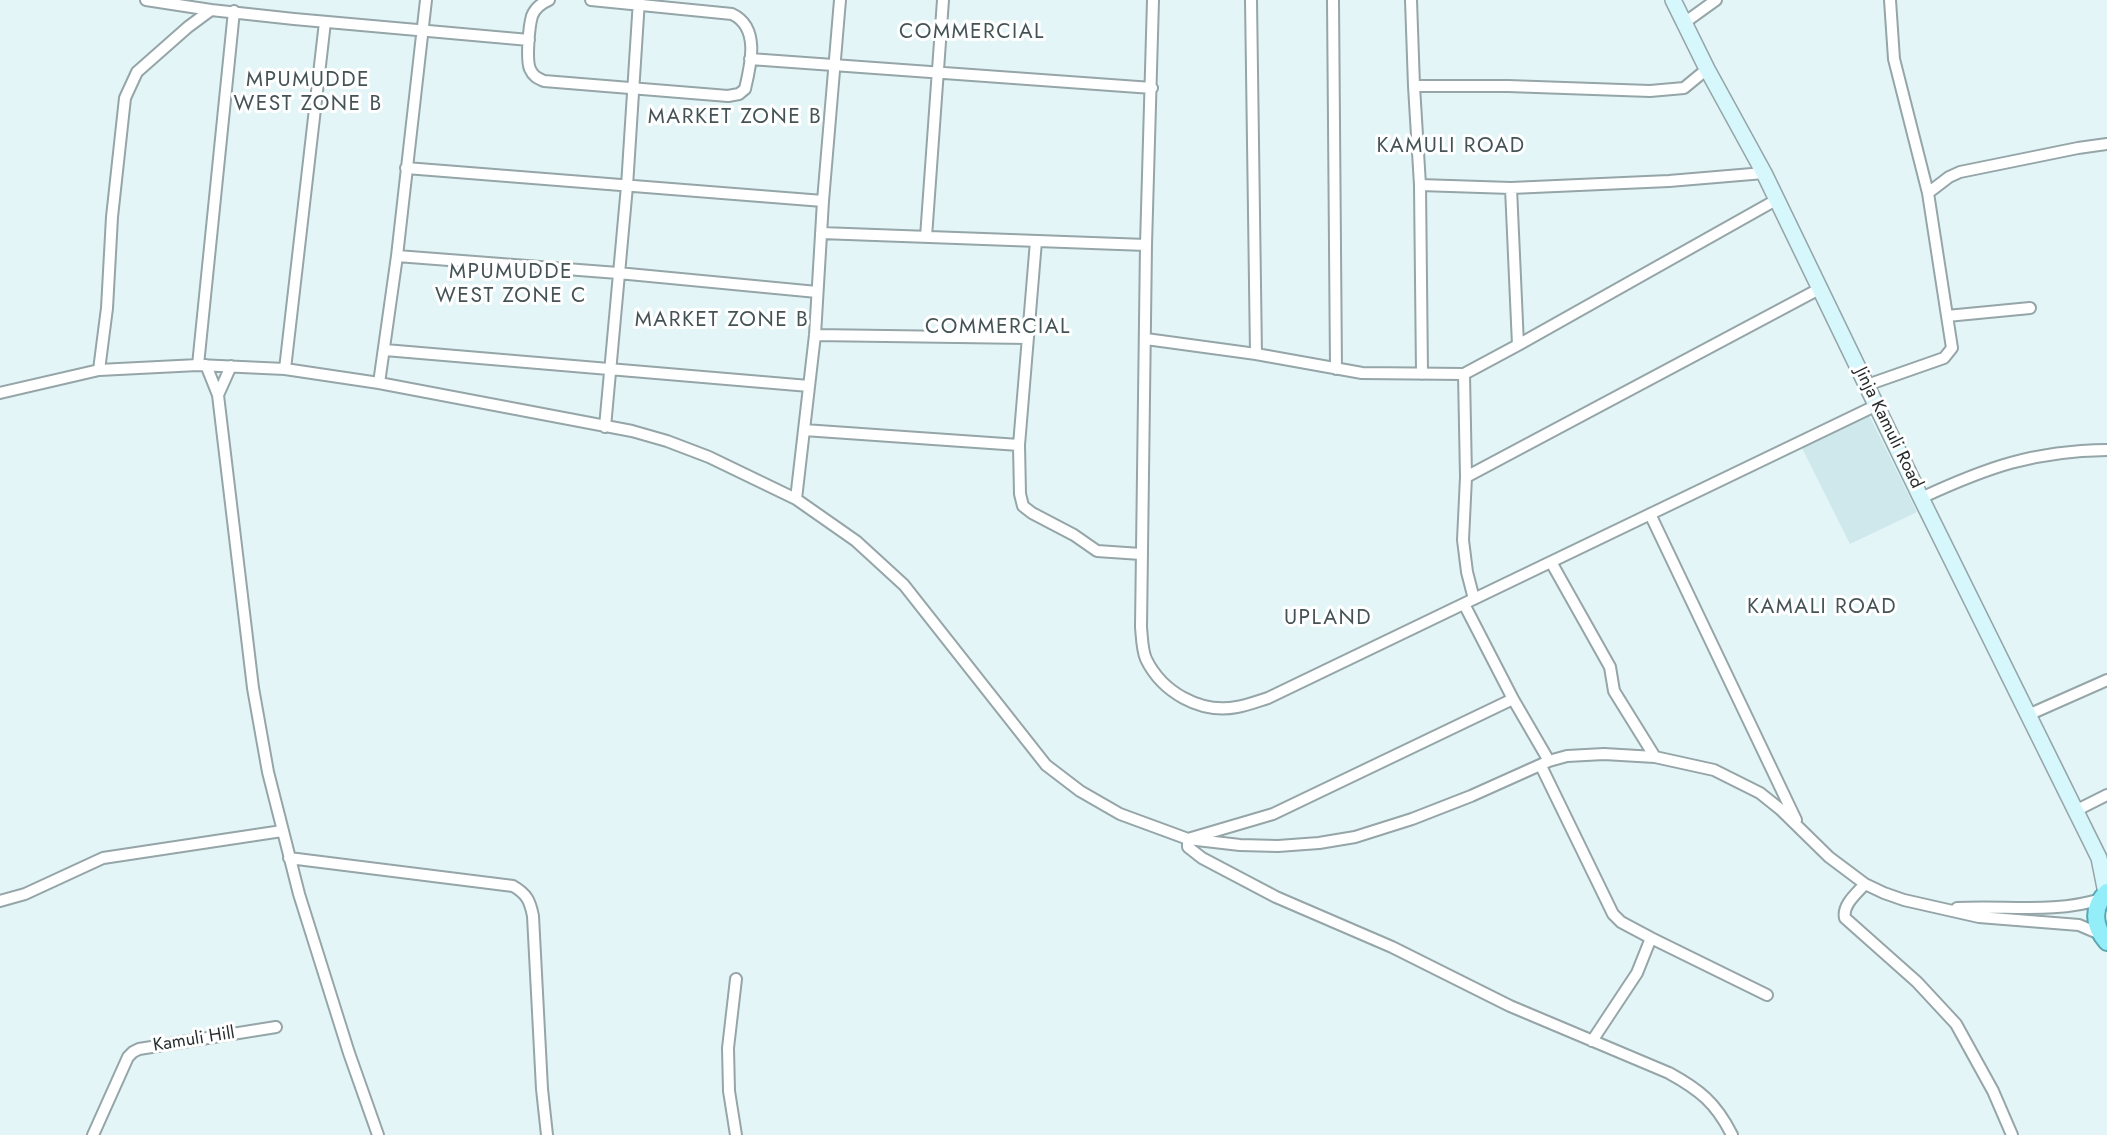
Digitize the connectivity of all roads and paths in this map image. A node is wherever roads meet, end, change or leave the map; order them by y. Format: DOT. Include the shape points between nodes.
graph roads {
  1 [pos="146,0"];
  2 [pos="426,0"];
  3 [pos="549,0"];
  4 [pos="591,0"];
  5 [pos="840,0"];
  6 [pos="943,0"];
  7 [pos="1153,0"];
  8 [pos="1251,0"];
  9 [pos="1333,0"];
  10 [pos="1411,0"];
  11 [pos="1673,0"];
  12 [pos="1716,0"];
  13 [pos="1890,0"];
  14 [pos="181,2"];
  15 [pos="639,2"];
  16 [pos="211,10"];
  17 [pos="234,11"];
  18 [pos="326,22"];
  19 [pos="1684,23"];
  20 [pos="188,27"];
  21 [pos="422,29"];
  22 [pos="529,40"];
  23 [pos="750,59"];
  24 [pos="834,66"];
  25 [pos="1707,69"];
  26 [pos="938,73"];
  27 [pos="1414,86"];
  28 [pos="634,88"];
  29 [pos="1152,88"];
  30 [pos="2107,144"];
  31 [pos="406,168"];
  32 [pos="1764,173"];
  33 [pos="1420,185"];
  34 [pos="627,186"];
  35 [pos="1510,188"];
  36 [pos="1928,193"];
  37 [pos="1776,200"];
  38 [pos="823,201"];
  39 [pos="821,233"];
  40 [pos="927,237"];
  41 [pos="1036,241"];
  42 [pos="1146,245"];
  43 [pos="398,256"];
  44 [pos="618,273"];
  45 [pos="1821,288"];
  46 [pos="818,292"];
  47 [pos="2030,308"];
  48 [pos="1947,316"];
  49 [pos="815,335"];
  50 [pos="1028,338"];
  51 [pos="1146,339"];
  52 [pos="1518,345"];
  53 [pos="385,350"];
  54 [pos="1256,354"];
  55 [pos="202,365"];
  56 [pos="231,366"];
  57 [pos="285,369"];
  58 [pos="609,369"];
  59 [pos="1336,369"];
  60 [pos="99,370"];
  61 [pos="1422,374"];
  62 [pos="1464,374"];
  63 [pos="379,383"];
  64 [pos="1867,385"];
  65 [pos="809,386"];
  66 [pos="0,393"];
  67 [pos="218,395"];
  68 [pos="1877,405"];
  69 [pos="604,426"];
  70 [pos="804,430"];
  71 [pos="1019,445"];
  72 [pos="2107,450"];
  73 [pos="1466,477"];
  74 [pos="1921,498"];
  75 [pos="796,499"];
  76 [pos="1650,514"];
  77 [pos="1141,554"];
  78 [pos="1551,562"];
  79 [pos="1474,599"];
  80 [pos="1464,604"];
  81 [pos="2107,680"];
  82 [pos="1513,699"];
  83 [pos="2028,715"];
  84 [pos="1655,757"];
  85 [pos="1545,763"];
  86 [pos="2107,795"];
  87 [pos="2075,811"];
  88 [pos="1798,826"];
  89 [pos="282,831"];
  90 [pos="1188,839"];
  91 [pos="289,858"];
  92 [pos="2103,861"];
  93 [pos="1865,884"];
  94 [pos="2105,895"];
  95 [pos="0,902"];
  96 [pos="1945,909"];
  97 [pos="1651,938"];
  98 [pos="2105,940"];
  99 [pos="736,979"];
  100 [pos="1767,995"];
  101 [pos="276,1027"];
  102 [pos="1592,1041"];
  103 [pos="93,1135"];
  104 [pos="378,1135"];
  105 [pos="547,1135"];
  106 [pos="736,1135"];
  107 [pos="1732,1135"];
  108 [pos="2012,1135"];
  1 -- 14 [label="street"];
  2 -- 21 [label="street"];
  3 -- 22 [label="street" via="532,16"];
  4 -- 15 [label="street"];
  5 -- 24 [label="street"];
  6 -- 26 [label="street"];
  7 -- 29 [label="street"];
  8 -- 54 [label="street"];
  9 -- 59 [label="street"];
  10 -- 27 [label="street"];
  11 -- 19 [label="main road, Jinja Kamuli Road"];
  12 -- 19 [label="street"];
  13 -- 36 [label="street" via="1894,59"];
  14 -- 16 [label="street"];
  14 -- 20 [label="street"];
  15 -- 23 [label="street" via="740,18 750,32"];
  15 -- 28 [label="street"];
  16 -- 17 [label="street"];
  16 -- 20 [label="street"];
  17 -- 18 [label="street"];
  17 -- 55 [label="street"];
  18 -- 21 [label="street"];
  18 -- 57 [label="street"];
  19 -- 25 [label="main road, Jinja Kamuli Road"];
  20 -- 60 [label="street" via="137,72 124,98"];
  21 -- 22 [label="street"];
  21 -- 31 [label="street"];
  22 -- 28 [label="street" via="529,66 534,76 544,81"];
  23 -- 24 [label="street"];
  23 -- 28 [label="street" via="746,89 739,94"];
  24 -- 26 [label="street"];
  24 -- 38 [label="street"];
  25 -- 27 [label="street" via="1684,88 1650,91"];
  25 -- 32 [label="main road, Jinja Kamuli Road"];
  26 -- 29 [label="street"];
  26 -- 40 [label="street"];
  27 -- 33 [label="street"];
  28 -- 34 [label="street"];
  29 -- 42 [label="street"];
  30 -- 36 [label="street" via="1960,172"];
  31 -- 34 [label="street"];
  31 -- 43 [label="street"];
  32 -- 35 [label="street"];
  32 -- 37 [label="main road, Jinja Kamuli Road"];
  33 -- 35 [label="street"];
  33 -- 61 [label="street"];
  34 -- 38 [label="street"];
  34 -- 44 [label="street"];
  35 -- 52 [label="street"];
  36 -- 48 [label="street"];
  37 -- 45 [label="main road, Jinja Kamuli Road"];
  37 -- 52 [label="street"];
  38 -- 39 [label="street"];
  39 -- 40 [label="street"];
  39 -- 46 [label="street"];
  40 -- 41 [label="street"];
  41 -- 42 [label="street"];
  41 -- 50 [label="street"];
  42 -- 51 [label="street"];
  43 -- 44 [label="street"];
  43 -- 53 [label="street"];
  44 -- 46 [label="street"];
  44 -- 58 [label="street"];
  45 -- 64 [label="main road, Jinja Kamuli Road"];
  45 -- 73 [label="street"];
  46 -- 49 [label="street"];
  47 -- 48 [label="street"];
  48 -- 64 [label="street" via="1952,348 1944,358"];
  49 -- 50 [label="street"];
  49 -- 65 [label="street"];
  50 -- 71 [label="street"];
  51 -- 54 [label="street"];
  51 -- 77 [label="street"];
  52 -- 62 [label="street"];
  53 -- 58 [label="street"];
  53 -- 63 [label="street"];
  54 -- 59 [label="street"];
  55 -- 56 [label="street"];
  55 -- 60 [label="street"];
  55 -- 67 [label="street"];
  56 -- 57 [label="street"];
  56 -- 67 [label="street"];
  57 -- 63 [label="street"];
  58 -- 65 [label="street"];
  58 -- 69 [label="street"];
  59 -- 61 [label="street" via="1362,374"];
  60 -- 66 [label="street"];
  61 -- 62 [label="street"];
  62 -- 73 [label="street"];
  63 -- 69 [label="street"];
  64 -- 68 [label="main road, Jinja Kamuli Road"];
  65 -- 70 [label="street"];
  67 -- 89 [label="street" via="253,688"];
  68 -- 74 [label="main road, Jinja Kamuli Road"];
  68 -- 76 [label="street"];
  69 -- 75 [label="street" via="667,441"];
  70 -- 71 [label="street"];
  70 -- 75 [label="street"];
  71 -- 77 [label="street" via="1023,506 1097,551"];
  72 -- 74 [label="street" via="2016,460"];
  73 -- 79 [label="street" via="1464,556"];
  74 -- 83 [label="main road, Jinja Kamuli Road"];
  75 -- 90 [label="street" via="856,542 904,585 1046,765 1120,814"];
  76 -- 78 [label="street"];
  76 -- 88 [label="street"];
  77 -- 80 [label="street" via="1145,657 1160,680 1181,697 1207,707 1236,708 1268,698"];
  78 -- 79 [label="street"];
  78 -- 84 [label="street" via="1610,667 1614,691"];
  79 -- 80 [label="street"];
  80 -- 82 [label="street"];
  81 -- 83 [label="street"];
  82 -- 85 [label="street"];
  82 -- 90 [label="street" via="1273,814"];
  83 -- 87 [label="main road, Jinja Kamuli Road"];
  84 -- 85 [label="street" via="1583,754"];
  84 -- 88 [label="street" via="1714,770 1737,781 1760,793"];
  85 -- 90 [label="street" via="1438,810 1355,837 1278,846"];
  85 -- 97 [label="street" via="1613,914"];
  86 -- 87 [label="street"];
  87 -- 92 [label="main road, Jinja Kamuli Road"];
  88 -- 93 [label="street" via="1828,856"];
  89 -- 91 [label="street"];
  89 -- 95 [label="street" via="103,858"];
  90 -- 102 [label="street" via="1188,847 1194,853 1276,897"];
  91 -- 104 [label="street"];
  91 -- 105 [label="street" via="513,886 524,892 533,916"];
  92 -- 94 [label="main road, Jinja Kamuli Road"];
  93 -- 96 [label="street" via="1904,900"];
  93 -- 108 [label="street" via="1846,906 1845,918 1917,982 1956,1024"];
  94 -- 96 [label="street" via="2080,906"];
  94 -- 98 [label="highway" via="2096,923"];
  96 -- 98 [label="street" via="2079,925"];
  97 -- 100 [label="street"];
  97 -- 102 [label="street" via="1636,973"];
  99 -- 106 [label="street" via="728,1048"];
  101 -- 103 [label="street, Kamuli Hill" via="133,1052"];
  102 -- 107 [label="street" via="1692,1085 1710,1100"];
}
